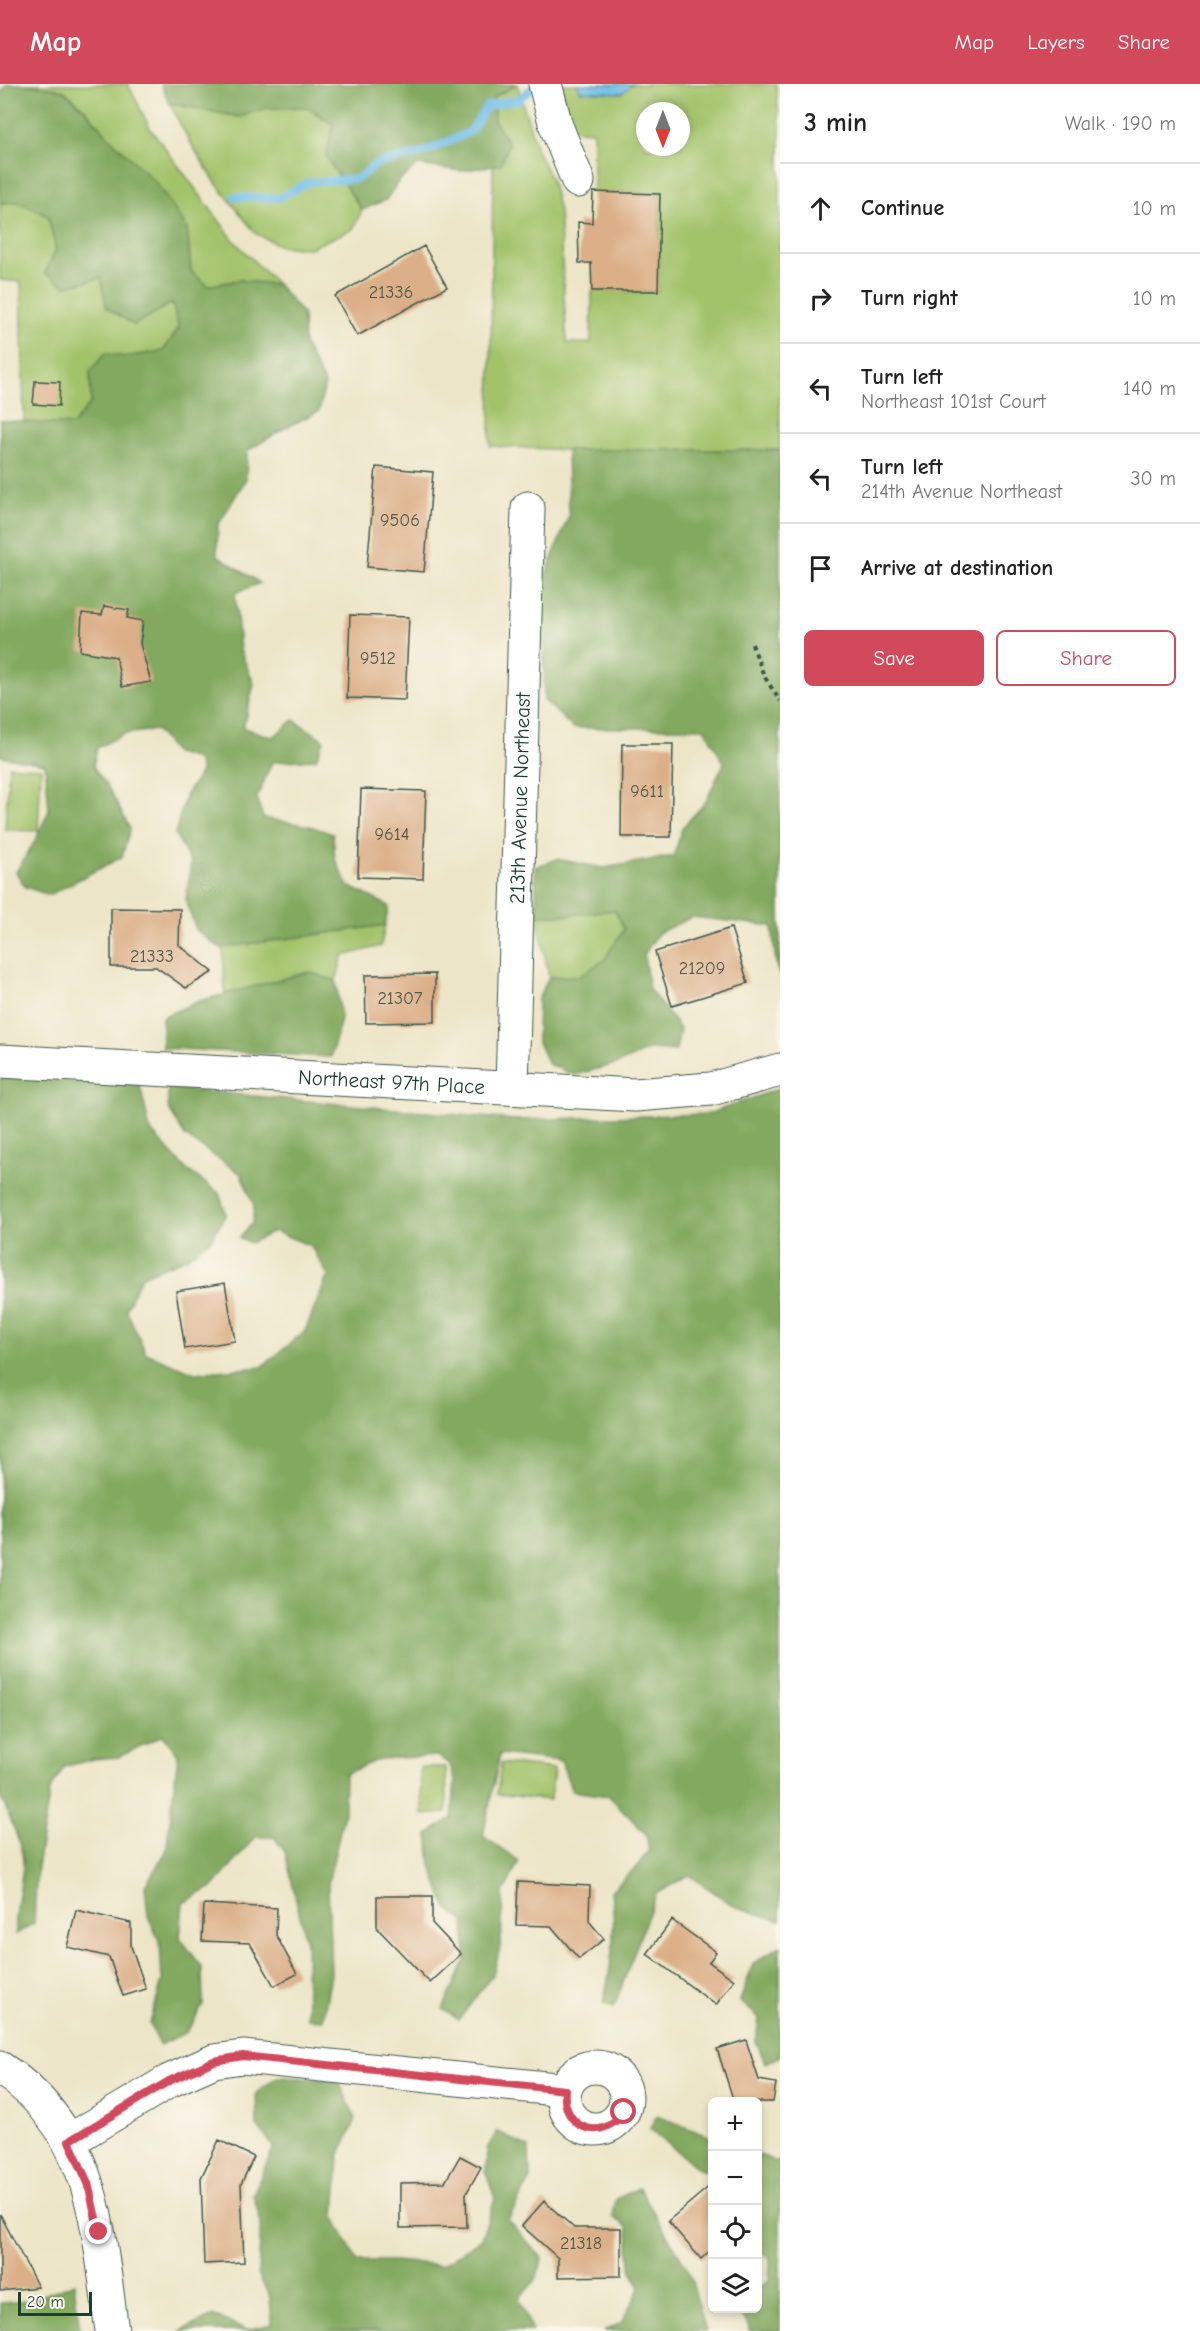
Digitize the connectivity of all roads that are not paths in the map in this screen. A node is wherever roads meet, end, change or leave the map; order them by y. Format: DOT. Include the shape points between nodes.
graph roads {
  1 [pos="545,84"];
  2 [pos="578,181"];
  3 [pos="528,508"];
  4 [pos="0,1061"];
  5 [pos="780,1070"];
  6 [pos="512,1088"];
  7 [pos="0,2068"];
  8 [pos="565,2090"];
  9 [pos="69,2141"];
  10 [pos="111,2331"];
  1 -- 2 [label="street" via="556,126"];
  3 -- 6 [label="street, 213th Avenue Northeast"];
  4 -- 6 [label="street, Northeast 97th Place"];
  5 -- 6 [label="street, Northeast 97th Place" via="711,1089 635,1095"];
  7 -- 9 [label="street" via="40,2099"];
  8 -- 9 [label="street" via="243,2056 214,2061 169,2081"];
  9 -- 10 [label="street" via="88,2183 99,2232"];
}
